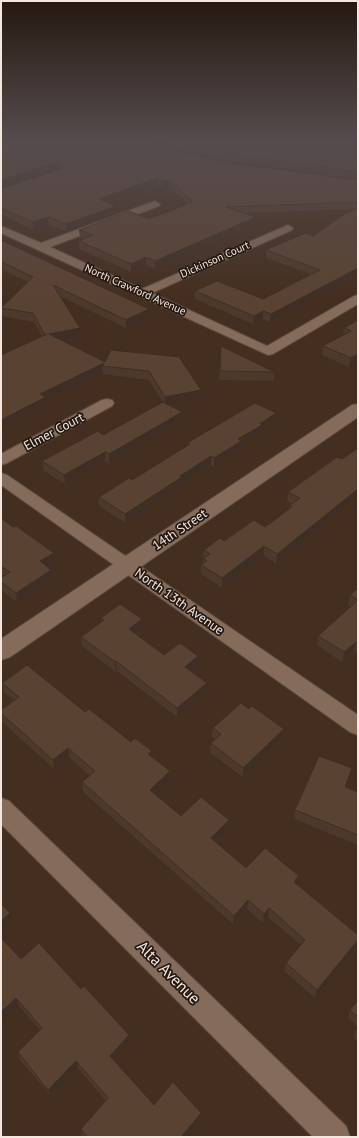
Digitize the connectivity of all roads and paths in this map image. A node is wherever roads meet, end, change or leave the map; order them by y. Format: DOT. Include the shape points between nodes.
graph roads {
  1 [pos="155,204"];
  2 [pos="288,228"];
  3 [pos="1,229"];
  4 [pos="41,247"];
  5 [pos="143,293"];
  6 [pos="358,299"];
  7 [pos="107,404"];
  8 [pos="358,409"];
  9 [pos="1,460"];
  10 [pos="1,478"];
  11 [pos="127,566"];
  12 [pos="1,652"];
  13 [pos="358,726"];
  14 [pos="1,808"];
  15 [pos="335,1137"];
  1 -- 4 [label="street"];
  2 -- 5 [label="street, Dickinson Court"];
  3 -- 4 [label="street, North Crawford Avenue"];
  4 -- 5 [label="street, North Crawford Avenue"];
  5 -- 6 [label="street, North Crawford Avenue" via="268,351"];
  7 -- 9 [label="street, Elmer Court"];
  8 -- 11 [label="street, 14th Street"];
  10 -- 11 [label="street, North 13th Avenue"];
  11 -- 12 [label="street, 14th Street"];
  11 -- 13 [label="street, North 13th Avenue"];
  14 -- 15 [label="street, Alta Avenue"];
}
